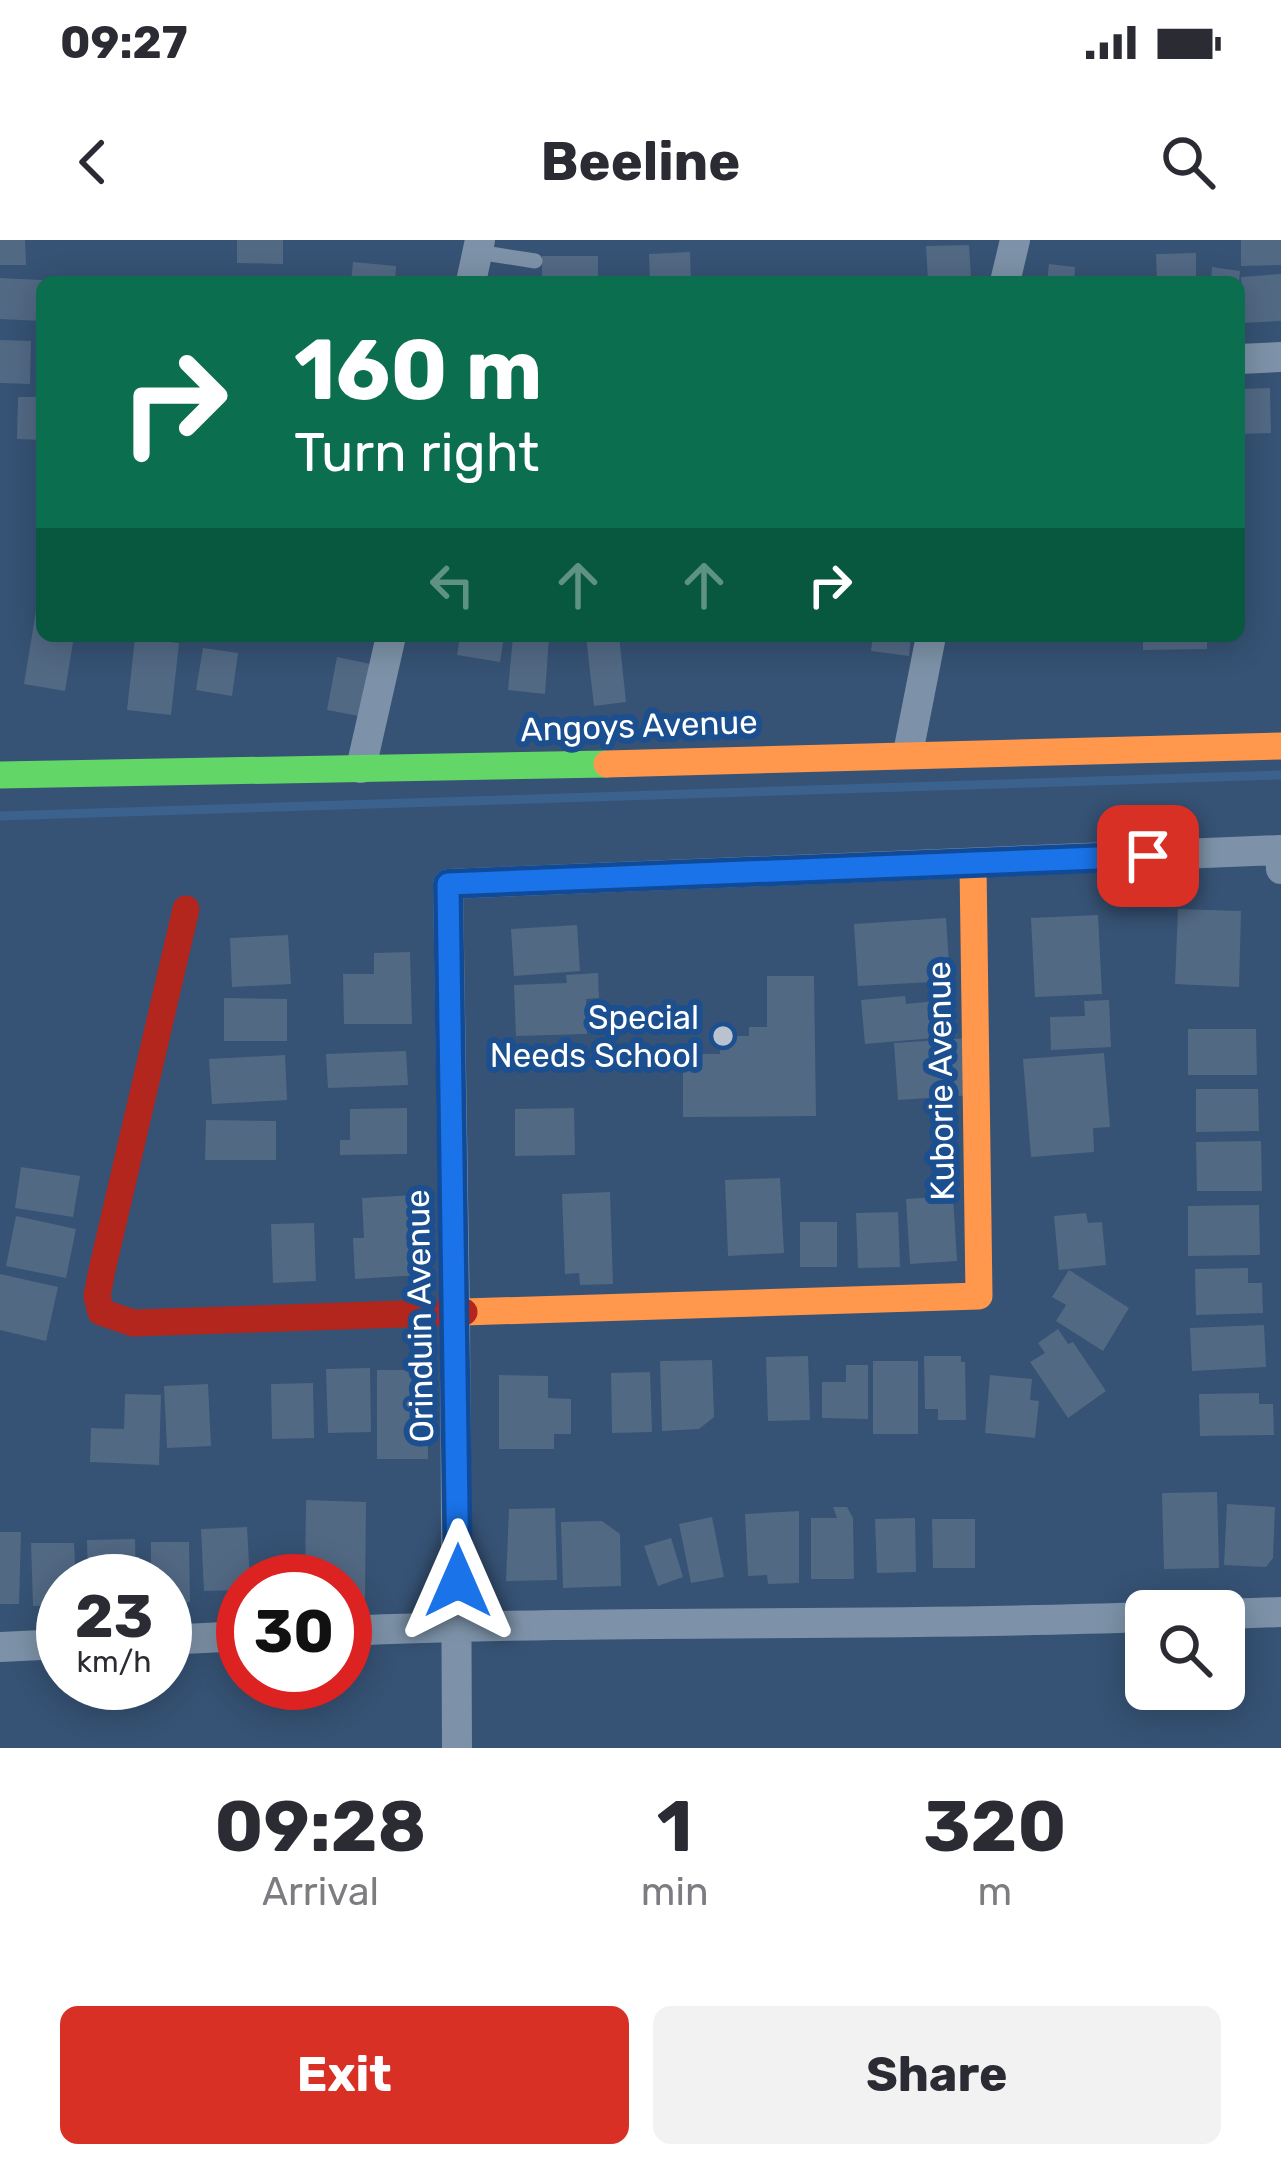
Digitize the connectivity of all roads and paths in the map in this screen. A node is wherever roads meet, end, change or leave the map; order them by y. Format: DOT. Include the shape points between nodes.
graph roads {
  1 [pos="1015,240"];
  2 [pos="479,257"];
  3 [pos="535,261"];
  4 [pos="1006,276"];
  5 [pos="1281,357"];
  6 [pos="1245,359"];
  7 [pos="390,642"];
  8 [pos="930,642"];
  9 [pos="1281,746"];
  10 [pos="908,753"];
  11 [pos="361,768"];
  12 [pos="0,775"];
  13 [pos="973,865"];
  14 [pos="1281,868"];
  15 [pos="186,909"];
  16 [pos="455,1313"];
  17 [pos="1281,1612"];
  18 [pos="1245,1613"];
  19 [pos="1125,1618"];
  20 [pos="458,1626"];
  21 [pos="372,1630"];
  22 [pos="36,1645"];
  23 [pos="0,1647"];
  24 [pos="457,1748"];
  1 -- 4 [label="street"];
  2 -- 3 [label="lane"];
  5 -- 6 [label="street"];
  7 -- 11 [label="street"];
  8 -- 10 [label="street"];
  9 -- 10 [label="street, Angoys Avenue"];
  10 -- 11 [label="street, Angoys Avenue"];
  11 -- 12 [label="street, Angoys Avenue"];
  13 -- 14 [label="street" via="1280,850"];
  13 -- 16 [label="street, Orinduin Avenue" via="448,884"];
  13 -- 16 [label="street, Kuborie Avenue" via="979,1296"];
  15 -- 16 [label="street" via="102,1270 100,1312 134,1323"];
  16 -- 20 [label="street, Orinduin Avenue"];
  17 -- 18 [label="street"];
  19 -- 20 [label="street"];
  20 -- 21 [label="street"];
  20 -- 24 [label="street, Orinduin Avenue"];
  22 -- 23 [label="street"];
}
